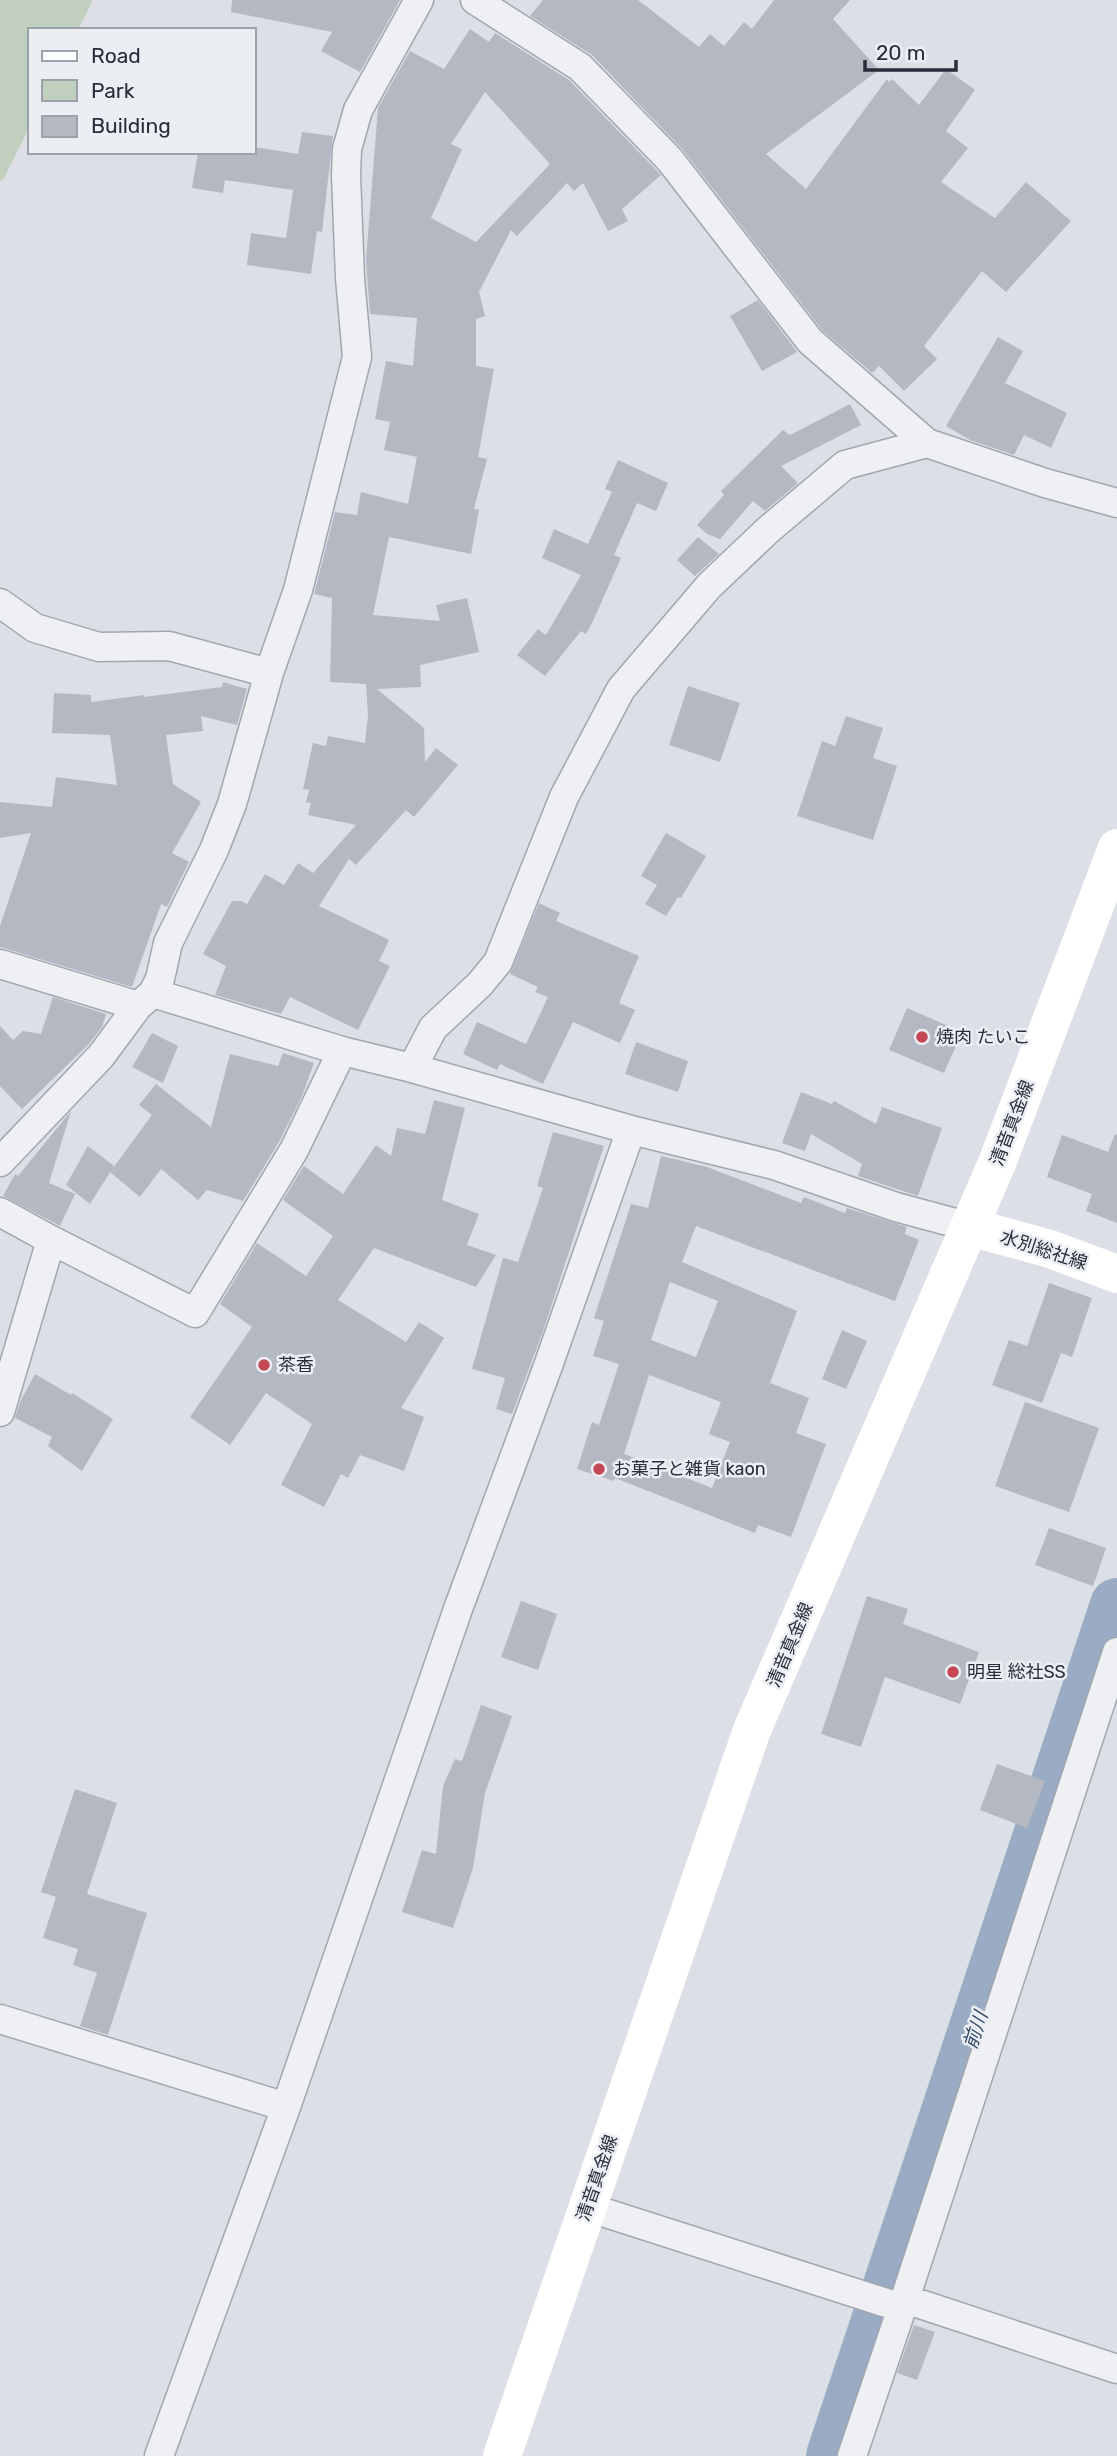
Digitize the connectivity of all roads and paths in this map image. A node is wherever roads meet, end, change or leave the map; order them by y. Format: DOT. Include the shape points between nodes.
graph roads {
  1 [pos="419,0"];
  2 [pos="475,0"];
  3 [pos="927,443"];
  4 [pos="1117,503"];
  5 [pos="0,603"];
  6 [pos="269,673"];
  7 [pos="1117,848"];
  8 [pos="0,964"];
  9 [pos="146,1000"];
  10 [pos="342,1051"];
  11 [pos="412,1068"];
  12 [pos="631,1130"];
  13 [pos="0,1162"];
  14 [pos="0,1212"];
  15 [pos="970,1227"];
  16 [pos="51,1240"];
  17 [pos="1117,1274"];
  18 [pos="0,1412"];
  19 [pos="1117,1652"];
  20 [pos="0,2019"];
  21 [pos="286,2107"];
  22 [pos="587,2207"];
  23 [pos="895,2303"];
  24 [pos="1117,2369"];
  25 [pos="159,2456"];
  26 [pos="502,2456"];
  27 [pos="852,2456"];
  1 -- 6 [label="street" via="358,110 347,149 357,357 298,590"];
  2 -- 3 [label="street" via="580,67 670,160 810,341"];
  3 -- 4 [label="street"];
  3 -- 11 [label="street" via="845,465 709,586 621,689 564,797 498,962 433,1028"];
  5 -- 6 [label="street" via="36,628 86,643 108,648 169,646"];
  6 -- 9 [label="street" via="232,804 168,943 160,979"];
  7 -- 15 [label="main road, 清音真金線"];
  8 -- 9 [label="street"];
  9 -- 10 [label="street"];
  9 -- 13 [label="street" via="101,1056"];
  10 -- 11 [label="street"];
  10 -- 16 [label="street" via="294,1150 195,1312"];
  11 -- 12 [label="street"];
  12 -- 15 [label="street" via="774,1165 896,1208"];
  12 -- 21 [label="street" via="458,1609"];
  14 -- 16 [label="street"];
  15 -- 17 [label="main road, 水別総社線"];
  15 -- 22 [label="main road, 清音真金線" via="752,1730"];
  16 -- 18 [label="street"];
  19 -- 23 [label="street"];
  20 -- 21 [label="street"];
  21 -- 25 [label="street"];
  22 -- 23 [label="street"];
  22 -- 26 [label="main road, 清音真金線"];
  23 -- 24 [label="street"];
  23 -- 27 [label="street"];
}
